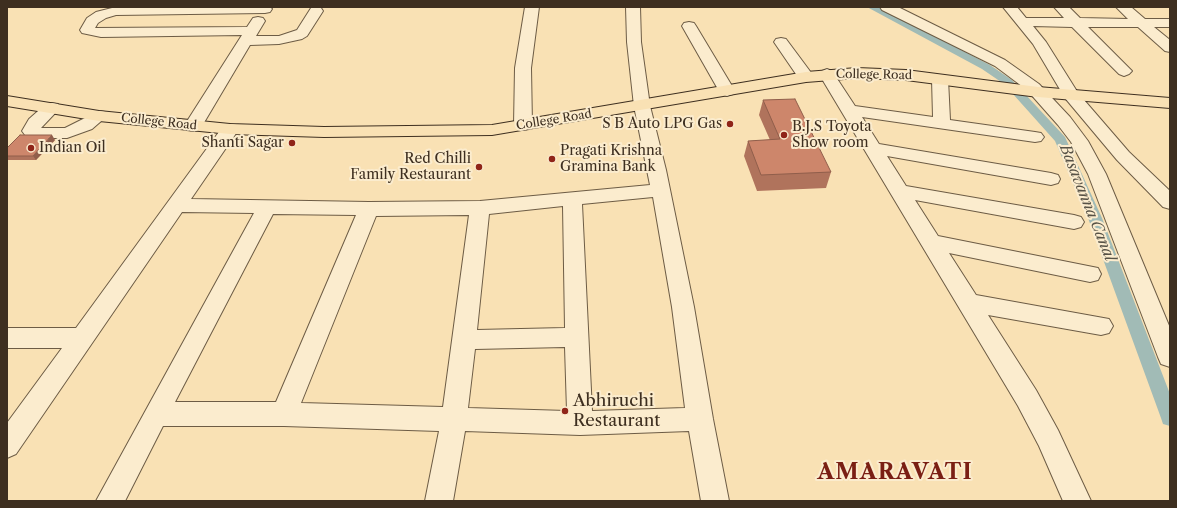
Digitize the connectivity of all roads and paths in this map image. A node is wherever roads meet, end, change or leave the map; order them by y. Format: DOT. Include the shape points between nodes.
graph roads {
  1 [pos="532,7"];
  2 [pos="633,7"];
  3 [pos="887,7"];
  4 [pos="1010,7"];
  5 [pos="1061,7"];
  6 [pos="1123,7"];
  7 [pos="266,8"];
  8 [pos="316,11"];
  9 [pos="1023,22"];
  10 [pos="1077,23"];
  11 [pos="1142,23"];
  12 [pos="1170,23"];
  13 [pos="689,26"];
  14 [pos="248,36"];
  15 [pos="782,42"];
  16 [pos="1170,48"];
  17 [pos="1124,71"];
  18 [pos="817,76"];
  19 [pos="940,79"];
  20 [pos="727,91"];
  21 [pos="1030,91"];
  22 [pos="1071,95"];
  23 [pos="7,101"];
  24 [pos="1170,103"];
  25 [pos="642,106"];
  26 [pos="52,108"];
  27 [pos="849,110"];
  28 [pos="99,116"];
  29 [pos="942,122"];
  30 [pos="523,125"];
  31 [pos="193,126"];
  32 [pos="230,129"];
  33 [pos="1035,138"];
  34 [pos="872,148"];
  35 [pos="1051,179"];
  36 [pos="661,190"];
  37 [pos="899,191"];
  38 [pos="572,198"];
  39 [pos="1170,202"];
  40 [pos="175,205"];
  41 [pos="267,207"];
  42 [pos="480,208"];
  43 [pos="369,209"];
  44 [pos="1074,222"];
  45 [pos="931,242"];
  46 [pos="1090,274"];
  47 [pos="968,303"];
  48 [pos="1101,326"];
  49 [pos="7,338"];
  50 [pos="81,338"];
  51 [pos="576,338"];
  52 [pos="465,340"];
  53 [pos="1170,357"];
  54 [pos="156,414"];
  55 [pos="284,414"];
  56 [pos="700,419"];
  57 [pos="16,420"];
  58 [pos="454,420"];
  59 [pos="580,423"];
  60 [pos="7,445"];
  61 [pos="110,501"];
  62 [pos="439,501"];
  63 [pos="715,501"];
  64 [pos="1077,501"];
  1 -- 30 [label="street" via="523,68"];
  2 -- 25 [label="street" via="634,42"];
  3 -- 21 [label="street" via="1000,63"];
  4 -- 9 [label="street"];
  5 -- 10 [label="street"];
  6 -- 11 [label="street"];
  7 -- 14 [label="street"];
  7 -- 14 [label="street" via="116,11 100,15 92,21 87,30"];
  8 -- 14 [label="street" via="302,33 297,36 279,40"];
  9 -- 10 [label="street"];
  9 -- 22 [label="street" via="1039,42"];
  10 -- 11 [label="street"];
  10 -- 17 [label="street"];
  11 -- 12 [label="street"];
  11 -- 16 [label="street"];
  13 -- 20 [label="street"];
  14 -- 31 [label="street"];
  15 -- 18 [label="street"];
  18 -- 19 [label="main road, College Road" via="885,73"];
  18 -- 20 [label="main road, College Road"];
  18 -- 27 [label="street"];
  19 -- 21 [label="main road, College Road"];
  19 -- 29 [label="street"];
  20 -- 25 [label="main road, College Road"];
  21 -- 22 [label="main road, College Road"];
  21 -- 53 [label="street" via="1079,140 1087,154"];
  22 -- 24 [label="main road, College Road"];
  22 -- 39 [label="street" via="1123,156"];
  23 -- 26 [label="main road, College Road"];
  25 -- 30 [label="main road, College Road"];
  25 -- 36 [label="street"];
  26 -- 28 [label="main road, College Road"];
  26 -- 28 [label="street" via="35,123 31,131 67,133"];
  27 -- 29 [label="street"];
  27 -- 34 [label="street"];
  28 -- 31 [label="main road, College Road"];
  29 -- 33 [label="street"];
  30 -- 32 [label="main road, College Road" via="492,130 420,132"];
  31 -- 32 [label="main road, College Road"];
  32 -- 40 [label="street"];
  34 -- 35 [label="street"];
  34 -- 37 [label="street"];
  36 -- 38 [label="street"];
  36 -- 56 [label="street" via="683,307"];
  37 -- 44 [label="street"];
  37 -- 45 [label="street"];
  38 -- 42 [label="street"];
  38 -- 51 [label="street"];
  40 -- 41 [label="street"];
  40 -- 50 [label="street"];
  41 -- 43 [label="street"];
  41 -- 54 [label="street"];
  42 -- 43 [label="street"];
  42 -- 52 [label="street"];
  43 -- 55 [label="street"];
  45 -- 46 [label="street"];
  45 -- 47 [label="street"];
  47 -- 48 [label="street"];
  47 -- 64 [label="street" via="1027,398"];
  49 -- 50 [label="street"];
  50 -- 57 [label="street"];
  51 -- 52 [label="street"];
  51 -- 59 [label="street"];
  52 -- 58 [label="street"];
  54 -- 55 [label="street"];
  54 -- 61 [label="street"];
  55 -- 58 [label="street"];
  56 -- 59 [label="street"];
  56 -- 63 [label="street"];
  57 -- 60 [label="street"];
  58 -- 59 [label="street"];
  58 -- 62 [label="street"];
}
